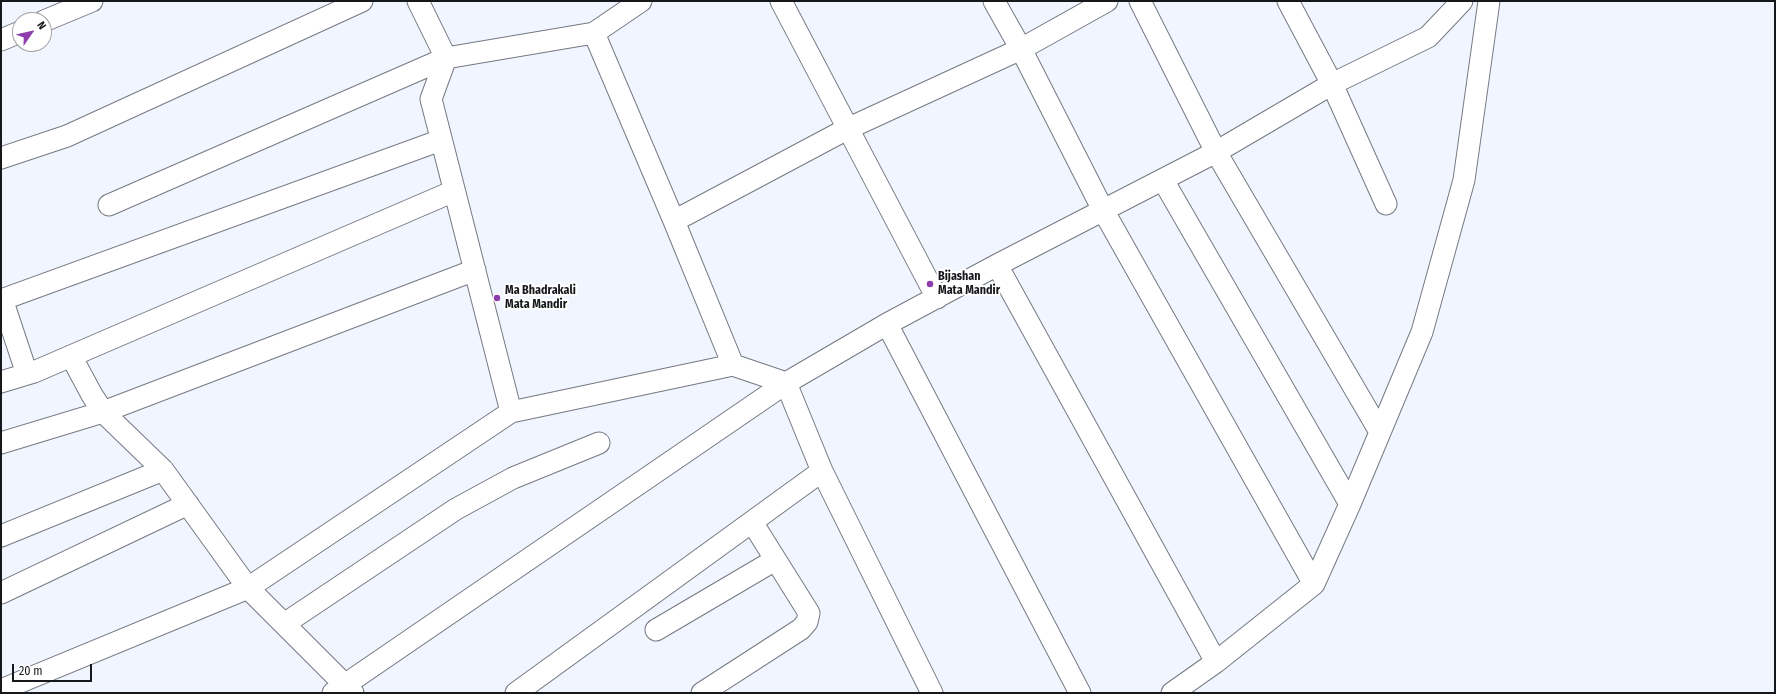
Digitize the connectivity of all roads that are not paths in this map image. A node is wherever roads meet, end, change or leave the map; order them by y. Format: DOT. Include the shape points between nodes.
graph roads {
  1 [pos="92,1"];
  2 [pos="362,1"];
  3 [pos="418,1"];
  4 [pos="641,1"];
  5 [pos="781,1"];
  6 [pos="994,1"];
  7 [pos="1107,1"];
  8 [pos="1140,1"];
  9 [pos="1288,1"];
  10 [pos="1462,1"];
  11 [pos="1489,1"];
  12 [pos="52,18"];
  13 [pos="594,33"];
  14 [pos="12,35"];
  15 [pos="1,40"];
  16 [pos="1020,49"];
  17 [pos="446,58"];
  18 [pos="1332,84"];
  19 [pos="847,129"];
  20 [pos="441,140"];
  21 [pos="1216,152"];
  22 [pos="1,158"];
  23 [pos="1163,180"];
  24 [pos="454,191"];
  25 [pos="1386,204"];
  26 [pos="110,205"];
  27 [pos="1103,210"];
  28 [pos="674,221"];
  29 [pos="997,265"];
  30 [pos="475,270"];
  31 [pos="938,298"];
  32 [pos="1,300"];
  33 [pos="887,324"];
  34 [pos="71,356"];
  35 [pos="733,365"];
  36 [pos="26,374"];
  37 [pos="1,382"];
  38 [pos="786,383"];
  39 [pos="103,412"];
  40 [pos="511,412"];
  41 [pos="1380,432"];
  42 [pos="1,442"];
  43 [pos="600,443"];
  44 [pos="163,470"];
  45 [pos="822,471"];
  46 [pos="188,504"];
  47 [pos="1350,504"];
  48 [pos="752,522"];
  49 [pos="1,536"];
  50 [pos="775,560"];
  51 [pos="1314,584"];
  52 [pos="248,588"];
  53 [pos="1,593"];
  54 [pos="284,624"];
  55 [pos="656,630"];
  56 [pos="1216,662"];
  57 [pos="1,690"];
  58 [pos="344,690"];
  59 [pos="516,693"];
  60 [pos="702,693"];
  61 [pos="932,693"];
  62 [pos="1080,693"];
  63 [pos="1172,693"];
  1 -- 12 [label="street"];
  2 -- 22 [label="street" via="67,136"];
  3 -- 17 [label="street"];
  4 -- 13 [label="street"];
  5 -- 19 [label="street"];
  6 -- 16 [label="street"];
  7 -- 16 [label="street"];
  8 -- 21 [label="street"];
  9 -- 18 [label="street"];
  10 -- 18 [label="street" via="1428,37"];
  11 -- 41 [label="street" via="1464,180 1422,332"];
  13 -- 17 [label="street"];
  13 -- 28 [label="street"];
  14 -- 15 [label="street"];
  16 -- 19 [label="street"];
  16 -- 27 [label="street"];
  17 -- 20 [label="street" via="431,99"];
  17 -- 26 [label="street"];
  18 -- 21 [label="street"];
  18 -- 25 [label="street"];
  19 -- 28 [label="street"];
  19 -- 31 [label="street"];
  20 -- 24 [label="street"];
  20 -- 32 [label="street"];
  21 -- 23 [label="street"];
  21 -- 41 [label="street"];
  23 -- 27 [label="street"];
  23 -- 47 [label="street"];
  24 -- 30 [label="street"];
  24 -- 34 [label="street"];
  27 -- 29 [label="street"];
  27 -- 51 [label="street"];
  28 -- 35 [label="street"];
  29 -- 31 [label="street"];
  29 -- 56 [label="street"];
  30 -- 39 [label="street"];
  30 -- 40 [label="street"];
  31 -- 33 [label="street"];
  32 -- 36 [label="street"];
  33 -- 38 [label="street"];
  33 -- 62 [label="street"];
  34 -- 36 [label="street"];
  34 -- 39 [label="street"];
  35 -- 38 [label="street"];
  35 -- 40 [label="street"];
  36 -- 37 [label="street"];
  38 -- 45 [label="street"];
  38 -- 58 [label="street"];
  39 -- 42 [label="street"];
  39 -- 44 [label="street"];
  40 -- 52 [label="street"];
  41 -- 47 [label="street"];
  43 -- 54 [label="street" via="513,478 456,509"];
  44 -- 46 [label="street"];
  44 -- 49 [label="street"];
  45 -- 48 [label="street"];
  45 -- 61 [label="street"];
  46 -- 52 [label="street"];
  46 -- 53 [label="street"];
  47 -- 51 [label="street"];
  48 -- 50 [label="street"];
  48 -- 59 [label="street"];
  50 -- 55 [label="street"];
  50 -- 60 [label="street" via="809,613 807,622 801,630"];
  51 -- 56 [label="street"];
  52 -- 54 [label="street"];
  52 -- 57 [label="street"];
  54 -- 58 [label="street"];
  56 -- 63 [label="street"];
}
